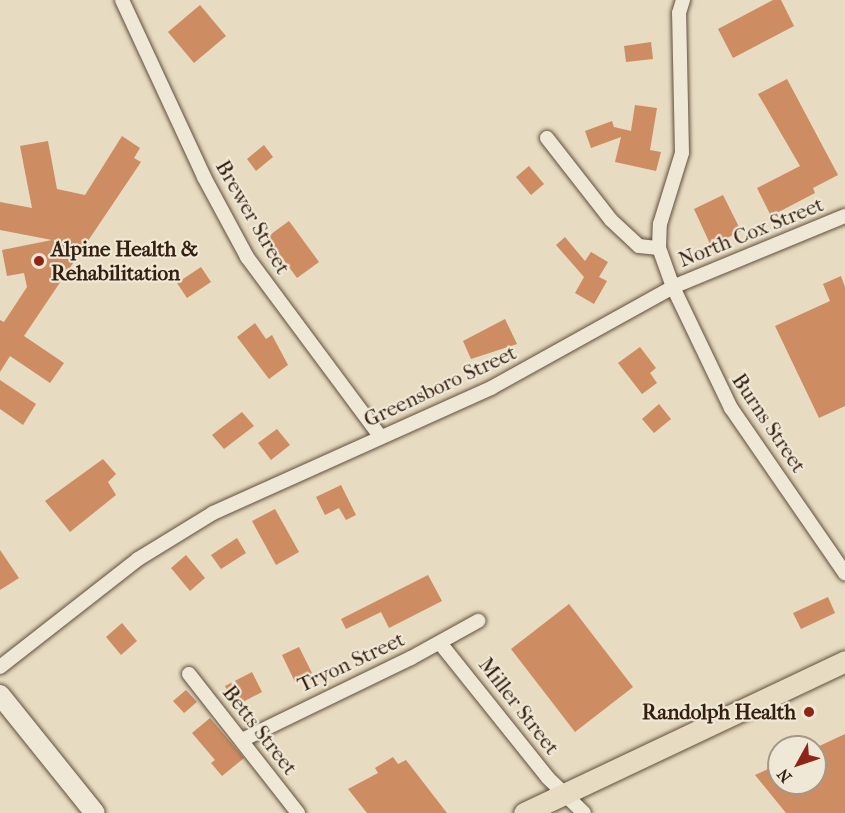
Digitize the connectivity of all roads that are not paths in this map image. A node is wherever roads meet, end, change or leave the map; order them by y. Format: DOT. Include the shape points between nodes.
graph roads {
  1 [pos="122,0"];
  2 [pos="683,0"];
  3 [pos="547,138"];
  4 [pos="845,216"];
  5 [pos="659,248"];
  6 [pos="672,287"];
  7 [pos="380,436"];
  8 [pos="845,573"];
  9 [pos="477,621"];
  10 [pos="440,643"];
  11 [pos="845,661"];
  12 [pos="0,667"];
  13 [pos="189,674"];
  14 [pos="0,695"];
  15 [pos="242,740"];
  16 [pos="565,794"];
  17 [pos="95,813"];
  18 [pos="298,813"];
  19 [pos="524,813"];
  20 [pos="585,813"];
  1 -- 7 [label="street, Brewer Street" via="204,177 247,257"];
  2 -- 5 [label="street" via="682,153 660,224"];
  3 -- 5 [label="street" via="611,220 639,246"];
  4 -- 6 [label="street, North Cox Street"];
  5 -- 6 [label="street"];
  6 -- 7 [label="street, Greensboro Street" via="491,388"];
  6 -- 8 [label="street, Burns Street" via="731,408"];
  7 -- 12 [label="street, Greensboro Street" via="223,508 170,537"];
  9 -- 10 [label="street, Tryon Street"];
  10 -- 15 [label="street, Tryon Street"];
  10 -- 16 [label="street, Miller Street"];
  11 -- 16 [label="main road"];
  13 -- 15 [label="street, Betts Street"];
  14 -- 17 [label="main road"];
  15 -- 18 [label="street, Betts Street"];
  16 -- 19 [label="main road"];
  16 -- 20 [label="street, Miller Street"];
}
